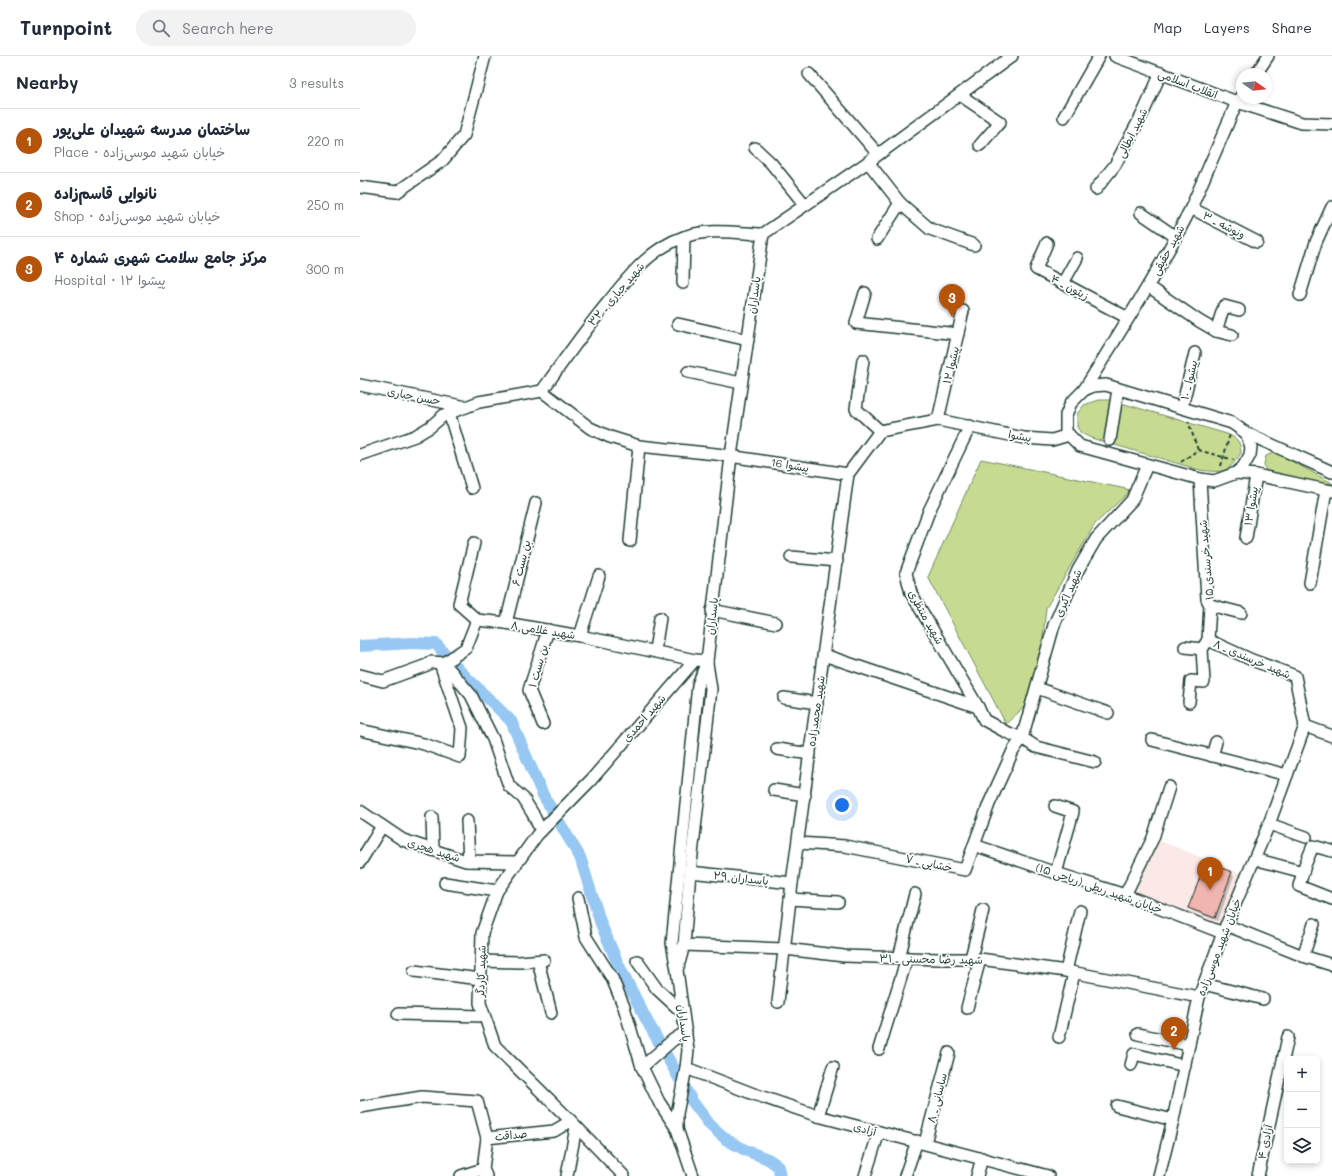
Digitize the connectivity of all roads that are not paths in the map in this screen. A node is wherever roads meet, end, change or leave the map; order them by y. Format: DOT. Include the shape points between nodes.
graph roads {
  1 [pos="485,56"];
  2 [pos="1012,56"];
  3 [pos="1098,56"];
  4 [pos="1115,56"];
  5 [pos="1268,56"];
  6 [pos="1260,68"];
  7 [pos="808,74"];
  8 [pos="1161,74"];
  9 [pos="960,95"];
  10 [pos="1236,98"];
  11 [pos="1237,104"];
  12 [pos="1252,104"];
  13 [pos="1064,117"];
  14 [pos="1332,124"];
  15 [pos="980,145"];
  16 [pos="755,148"];
  17 [pos="878,154"];
  18 [pos="868,162"];
  19 [pos="360,187"];
  20 [pos="1096,189"];
  21 [pos="900,203"];
  22 [pos="805,205"];
  23 [pos="1332,207"];
  24 [pos="1191,208"];
  25 [pos="1142,213"];
  26 [pos="763,234"];
  27 [pos="684,236"];
  28 [pos="1176,237"];
  29 [pos="877,239"];
  30 [pos="1256,242"];
  31 [pos="1046,243"];
  32 [pos="974,245"];
  33 [pos="1077,258"];
  34 [pos="683,283"];
  35 [pos="1063,283"];
  36 [pos="1148,286"];
  37 [pos="865,293"];
  38 [pos="1300,295"];
  39 [pos="1239,310"];
  40 [pos="963,311"];
  41 [pos="1128,318"];
  42 [pos="678,324"];
  43 [pos="1216,330"];
  44 [pos="958,334"];
  45 [pos="1232,335"];
  46 [pos="748,340"];
  47 [pos="1195,353"];
  48 [pos="863,360"];
  49 [pos="688,372"];
  50 [pos="741,383"];
  51 [pos="360,385"];
  52 [pos="1118,389"];
  53 [pos="1084,390"];
  54 [pos="542,391"];
  55 [pos="467,407"];
  56 [pos="1182,407"];
  57 [pos="449,413"];
  58 [pos="938,420"];
  59 [pos="970,426"];
  60 [pos="880,431"];
  61 [pos="1246,433"];
  62 [pos="1069,435"];
  63 [pos="1110,440"];
  64 [pos="639,446"];
  65 [pos="360,455"];
  66 [pos="731,456"];
  67 [pos="1147,465"];
  68 [pos="1332,472"];
  69 [pos="1236,473"];
  70 [pos="848,474"];
  71 [pos="1256,475"];
  72 [pos="1200,479"];
  73 [pos="472,488"];
  74 [pos="1329,490"];
  75 [pos="536,503"];
  76 [pos="1246,538"];
  77 [pos="630,541"];
  78 [pos="474,543"];
  79 [pos="791,557"];
  80 [pos="837,561"];
  81 [pos="599,576"];
  82 [pos="1310,583"];
  83 [pos="1210,604"];
  84 [pos="712,610"];
  85 [pos="1241,613"];
  86 [pos="660,618"];
  87 [pos="477,620"];
  88 [pos="506,623"];
  89 [pos="776,623"];
  90 [pos="548,630"];
  91 [pos="580,636"];
  92 [pos="1205,645"];
  93 [pos="1186,647"];
  94 [pos="655,650"];
  95 [pos="824,655"];
  96 [pos="694,660"];
  97 [pos="707,661"];
  98 [pos="442,663"];
  99 [pos="360,675"];
  100 [pos="1037,688"];
  101 [pos="784,698"];
  102 [pos="1189,702"];
  103 [pos="817,703"];
  104 [pos="978,707"];
  105 [pos="1108,712"];
  106 [pos="543,724"];
  107 [pos="1305,726"];
  108 [pos="360,730"];
  109 [pos="1332,736"];
  110 [pos="1022,738"];
  111 [pos="1152,740"];
  112 [pos="1216,742"];
  113 [pos="777,749"];
  114 [pos="810,754"];
  115 [pos="1212,756"];
  116 [pos="1095,762"];
  117 [pos="1287,775"];
  118 [pos="1169,787"];
  119 [pos="774,790"];
  120 [pos="805,795"];
  121 [pos="1055,806"];
  122 [pos="360,811"];
  123 [pos="432,818"];
  124 [pos="468,821"];
  125 [pos="1269,824"];
  126 [pos="382,826"];
  127 [pos="543,828"];
  128 [pos="1310,842"];
  129 [pos="798,843"];
  130 [pos="974,845"];
  131 [pos="433,850"];
  132 [pos="1332,851"];
  133 [pos="469,861"];
  134 [pos="1262,861"];
  135 [pos="360,862"];
  136 [pos="517,862"];
  137 [pos="690,872"];
  138 [pos="1303,872"];
  139 [pos="1056,873"];
  140 [pos="445,883"];
  141 [pos="792,884"];
  142 [pos="497,891"];
  143 [pos="915,894"];
  144 [pos="1125,895"];
  145 [pos="578,898"];
  146 [pos="790,899"];
  147 [pos="1332,899"];
  148 [pos="838,902"];
  149 [pos="983,910"];
  150 [pos="1080,911"];
  151 [pos="1314,924"];
  152 [pos="1224,929"];
  153 [pos="684,945"];
  154 [pos="785,949"];
  155 [pos="1303,956"];
  156 [pos="903,958"];
  157 [pos="975,958"];
  158 [pos="481,961"];
  159 [pos="637,961"];
  160 [pos="1332,965"];
  161 [pos="677,970"];
  162 [pos="414,971"];
  163 [pos="1070,972"];
  164 [pos="480,979"];
  165 [pos="1204,984"];
  166 [pos="1199,997"];
  167 [pos="1263,999"];
  168 [pos="778,1002"];
  169 [pos="967,1008"];
  170 [pos="551,1012"];
  171 [pos="682,1012"];
  172 [pos="398,1014"];
  173 [pos="484,1016"];
  174 [pos="686,1032"];
  175 [pos="1138,1034"];
  176 [pos="1058,1037"];
  177 [pos="1288,1037"];
  178 [pos="1189,1045"];
  179 [pos="879,1049"];
  180 [pos="949,1053"];
  181 [pos="1131,1065"];
  182 [pos="1185,1066"];
  183 [pos="642,1067"];
  184 [pos="833,1067"];
  185 [pos="685,1072"];
  186 [pos="1117,1106"];
  187 [pos="360,1107"];
  188 [pos="818,1116"];
  189 [pos="1173,1120"];
  190 [pos="574,1124"];
  191 [pos="677,1129"];
  192 [pos="878,1132"];
  193 [pos="487,1138"];
  194 [pos="921,1142"];
  195 [pos="982,1158"];
  196 [pos="484,1172"];
  197 [pos="1042,1175"];
  198 [pos="461,1176"];
  199 [pos="567,1176"];
  200 [pos="624,1176"];
  201 [pos="693,1176"];
  202 [pos="865,1176"];
  203 [pos="905,1176"];
  204 [pos="977,1176"];
  205 [pos="1159,1176"];
  206 [pos="1258,1176"];
  1 -- 19 [label="street" via="464,135 443,160 397,192"];
  2 -- 9 [label="street"];
  3 -- 13 [label="street"];
  4 -- 8 [label="street, انقلاب اسلامی"];
  5 -- 6 [label="street"];
  7 -- 17 [label="street"];
  8 -- 10 [label="street, انقلاب اسلامی"];
  8 -- 20 [label="street, شهید ابطالی" via="1115,165"];
  9 -- 15 [label="street" via="1000,122"];
  9 -- 17 [label="street"];
  11 -- 24 [label="street, شهید حقیقی"];
  12 -- 14 [label="street, انقلاب اسلامی" via="1302,123"];
  16 -- 22 [label="street" via="771,163"];
  17 -- 18 [label="street"];
  18 -- 21 [label="street"];
  18 -- 22 [label="street"];
  21 -- 29 [label="street"];
  21 -- 32 [label="street" via="930,229"];
  22 -- 26 [label="street"];
  23 -- 38 [label="street" via="1316,242"];
  24 -- 28 [label="street, شهید حقیقی"];
  24 -- 30 [label="street, ونوشه ـ ۳"];
  25 -- 28 [label="street"];
  26 -- 27 [label="street, شهید جباری ـ ۳۲" via="719,232"];
  26 -- 46 [label="street, پاسداران"];
  27 -- 34 [label="street"];
  27 -- 54 [label="street, شهید جباری ـ ۳۲" via="662,247 632,273 593,320"];
  28 -- 36 [label="street, شهید حقیقی"];
  31 -- 35 [label="street, زیتون ـ ۴" via="1036,269"];
  33 -- 35 [label="street"];
  35 -- 41 [label="street, زیتون ـ ۴"];
  36 -- 41 [label="street, شهید حقیقی"];
  36 -- 43 [label="street"];
  37 -- 44 [label="street" via="856,323"];
  39 -- 43 [label="street" via="1224,306"];
  40 -- 44 [label="street, پیشوا ۱۲"];
  41 -- 53 [label="street, شهید حقیقی"];
  42 -- 46 [label="street"];
  43 -- 45 [label="street"];
  44 -- 58 [label="street, پیشوا ۱۲"];
  46 -- 50 [label="street, پاسداران"];
  47 -- 56 [label="street, پیشوا ـ ۱۰"];
  48 -- 60 [label="street" via="856,408"];
  49 -- 50 [label="street"];
  50 -- 66 [label="street, پاسداران"];
  51 -- 55 [label="street, حسن جباری"];
  52 -- 53 [label="street" via="1106,385"];
  52 -- 56 [label="street"];
  52 -- 63 [label="street"];
  53 -- 62 [label="street, شهید حقیقی" via="1071,403 1066,415 1066,432"];
  54 -- 55 [label="street" via="479,402"];
  54 -- 64 [label="street, پیشوا 16" via="590,428"];
  55 -- 57 [label="street"];
  56 -- 61 [label="street" via="1232,423"];
  57 -- 65 [label="street" via="415,436"];
  57 -- 73 [label="street"];
  58 -- 59 [label="street, پیشوا"];
  58 -- 60 [label="street"];
  59 -- 62 [label="street, پیشوا" via="1045,440"];
  59 -- 104 [label="street, شهید منتظری" via="929,512 906,573 911,593"];
  60 -- 70 [label="street"];
  61 -- 68 [label="street"];
  61 -- 69 [label="street" via="1251,447 1250,455"];
  62 -- 67 [label="street" via="1080,446"];
  64 -- 66 [label="street, پیشوا 16"];
  64 -- 77 [label="street"];
  66 -- 70 [label="street, پیشوا 16"];
  66 -- 84 [label="street, پاسداران"];
  67 -- 72 [label="street"];
  67 -- 100 [label="street, شهید اکبری" via="1132,500 1096,539 1078,570 1054,625"];
  69 -- 71 [label="street"];
  69 -- 72 [label="street" via="1214,480"];
  70 -- 80 [label="street, شهید محمدزاده"];
  71 -- 74 [label="street"];
  71 -- 76 [label="street, پیشوا ۱۳"];
  72 -- 83 [label="street, شهید خرسندی ۱۵" via="1207,599"];
  74 -- 82 [label="street"];
  75 -- 88 [label="street, بن بست ۶"];
  78 -- 87 [label="street" via="459,604"];
  79 -- 80 [label="street"];
  80 -- 95 [label="street, شهید محمدزاده"];
  81 -- 91 [label="street"];
  83 -- 85 [label="street"];
  83 -- 92 [label="street, شهید خرسندی ۱۵"];
  84 -- 89 [label="street"];
  84 -- 97 [label="street, پاسداران"];
  86 -- 94 [label="street"];
  87 -- 88 [label="street, ۸ شهید غلامی"];
  87 -- 98 [label="street" via="466,648"];
  88 -- 90 [label="street, ۸ شهید غلامی"];
  90 -- 91 [label="street, ۸ شهید غلامی"];
  90 -- 106 [label="street, بن بست ۱" via="529,690"];
  91 -- 94 [label="street, ۸ شهید غلامی"];
  92 -- 93 [label="street"];
  92 -- 102 [label="street, شهید خرسندی ۱۵" via="1204,682 1191,681"];
  92 -- 107 [label="street, شهید خرسندی ـ ۸" via="1295,676"];
  94 -- 96 [label="street, ۸ شهید غلامی"];
  95 -- 103 [label="street, شهید محمدزاده"];
  95 -- 104 [label="street"];
  96 -- 97 [label="street"];
  96 -- 127 [label="street, شهید احمدی" via="585,786"];
  97 -- 137 [label="street, پاسداران" via="711,688"];
  97 -- 161 [label="street, پاسداران" via="698,685 672,943"];
  98 -- 99 [label="street" via="431,662 383,681"];
  98 -- 108 [label="street" via="462,728 460,757 424,744"];
  98 -- 127 [label="street" via="470,695 493,739 509,786 523,798"];
  100 -- 105 [label="street"];
  100 -- 110 [label="street, شهید اکبری"];
  101 -- 103 [label="street"];
  103 -- 114 [label="street, شهید محمدزاده"];
  104 -- 110 [label="street, شهید منتظری" via="984,720"];
  107 -- 109 [label="street"];
  107 -- 117 [label="street, خیابان شهید موسی‌زاده"];
  110 -- 116 [label="street, شهید منتظری" via="1036,747"];
  110 -- 130 [label="street, خشایی ـ ۷" via="1013,751 989,804"];
  111 -- 115 [label="street"];
  112 -- 115 [label="street"];
  113 -- 114 [label="street"];
  114 -- 120 [label="street, شهید محمدزاده"];
  115 -- 117 [label="street"];
  117 -- 125 [label="street, خیابان شهید موسی‌زاده"];
  118 -- 144 [label="street" via="1153,838"];
  119 -- 120 [label="street"];
  120 -- 129 [label="street, شهید محمدزاده"];
  121 -- 139 [label="street" via="1073,812"];
  122 -- 126 [label="street, شهید هجری"];
  123 -- 131 [label="street"];
  124 -- 133 [label="street"];
  125 -- 128 [label="street"];
  125 -- 152 [label="street, خیابان شهید موسی‌زاده"];
  126 -- 131 [label="street, شهید هجری" via="403,840"];
  126 -- 135 [label="street"];
  127 -- 136 [label="street, شهید کاردگر"];
  128 -- 132 [label="street"];
  128 -- 138 [label="street"];
  129 -- 130 [label="street, خشایی ـ ۷" via="845,846 965,870"];
  129 -- 141 [label="street, شهید محمدزاده"];
  130 -- 139 [label="street, خیابان شهید ربطی (ریاحی ۱۵)"];
  131 -- 133 [label="street, شهید هجری"];
  133 -- 136 [label="street, شهید هجری"];
  134 -- 138 [label="street"];
  136 -- 142 [label="street, شهید کاردگر"];
  137 -- 141 [label="street, پاسداران ۲۹"];
  137 -- 153 [label="street, پاسداران"];
  138 -- 147 [label="street" via="1299,886"];
  139 -- 144 [label="street, خیابان شهید ربطی (ریاحی ۱۵)"];
  140 -- 142 [label="street"];
  141 -- 146 [label="street, شهید محمدزاده"];
  142 -- 158 [label="street, شهید کاردگر" via="482,934"];
  143 -- 156 [label="street"];
  144 -- 152 [label="street, خیابان شهید ربطی (ریاحی ۱۵)"];
  145 -- 183 [label="street" via="586,937 612,978 624,1007"];
  146 -- 148 [label="street"];
  146 -- 154 [label="street, شهید محمدزاده"];
  149 -- 157 [label="street"];
  150 -- 163 [label="street"];
  151 -- 155 [label="street"];
  152 -- 155 [label="street, خیابان شهید ربطی (ریاحی ۱۵)"];
  152 -- 165 [label="street, خیابان شهید موسی‌زاده"];
  153 -- 154 [label="street, شهید رضا محسنی ـ ۳۱"];
  153 -- 161 [label="street, پاسداران"];
  154 -- 156 [label="street, شهید رضا محسنی ـ ۳۱" via="844,956"];
  154 -- 168 [label="street, شهید محمدزاده"];
  155 -- 160 [label="street, خیابان شهید ربطی (ریاحی ۱۵)"];
  156 -- 157 [label="street, شهید رضا محسنی ـ ۳۱"];
  156 -- 179 [label="street"];
  157 -- 163 [label="street, شهید رضا محسنی ـ ۳۱"];
  157 -- 169 [label="street"];
  158 -- 164 [label="street, شهید کاردگر"];
  158 -- 170 [label="street" via="541,960"];
  159 -- 171 [label="street" via="657,989"];
  161 -- 171 [label="street, پاسداران"];
  162 -- 164 [label="street"];
  163 -- 166 [label="street, شهید رضا محسنی ـ ۳۱"];
  163 -- 176 [label="street"];
  164 -- 173 [label="street, شهید کاردگر" via="480,1003"];
  165 -- 166 [label="street, خیابان شهید موسی‌زاده"];
  165 -- 167 [label="street"];
  166 -- 178 [label="street, خیابان شهید موسی‌زاده"];
  171 -- 174 [label="street, پاسداران"];
  172 -- 173 [label="street"];
  173 -- 190 [label="street, شهید کاردگر" via="495,1046"];
  174 -- 183 [label="street"];
  174 -- 185 [label="street, پاسداران" via="688,1050"];
  175 -- 178 [label="street"];
  177 -- 206 [label="street, آزادی ۴"];
  178 -- 182 [label="street, خیابان شهید موسی‌زاده"];
  180 -- 194 [label="street, ساسانی ـ ۸"];
  181 -- 182 [label="street" via="1134,1054"];
  182 -- 189 [label="street, خیابان شهید موسی‌زاده"];
  183 -- 191 [label="street" via="659,1102"];
  184 -- 188 [label="street"];
  185 -- 188 [label="street, آزادی"];
  185 -- 191 [label="street, پاسداران" via="677,1114"];
  186 -- 189 [label="street"];
  187 -- 193 [label="street" via="422,1097 477,1101"];
  188 -- 192 [label="street, آزادی"];
  189 -- 205 [label="street, خیابان شهید موسی‌زاده"];
  190 -- 193 [label="street, صداقت" via="554,1131"];
  190 -- 199 [label="street"];
  190 -- 200 [label="street, شهید کاردگر"];
  191 -- 201 [label="street"];
  192 -- 194 [label="street, آزادی"];
  192 -- 202 [label="street"];
  193 -- 196 [label="street, صداقت"];
  194 -- 195 [label="street, آزادی"];
  194 -- 203 [label="street, ساسانی ـ ۸"];
  195 -- 197 [label="street, آزادی"];
  195 -- 204 [label="street"];
  196 -- 198 [label="street"];
}
